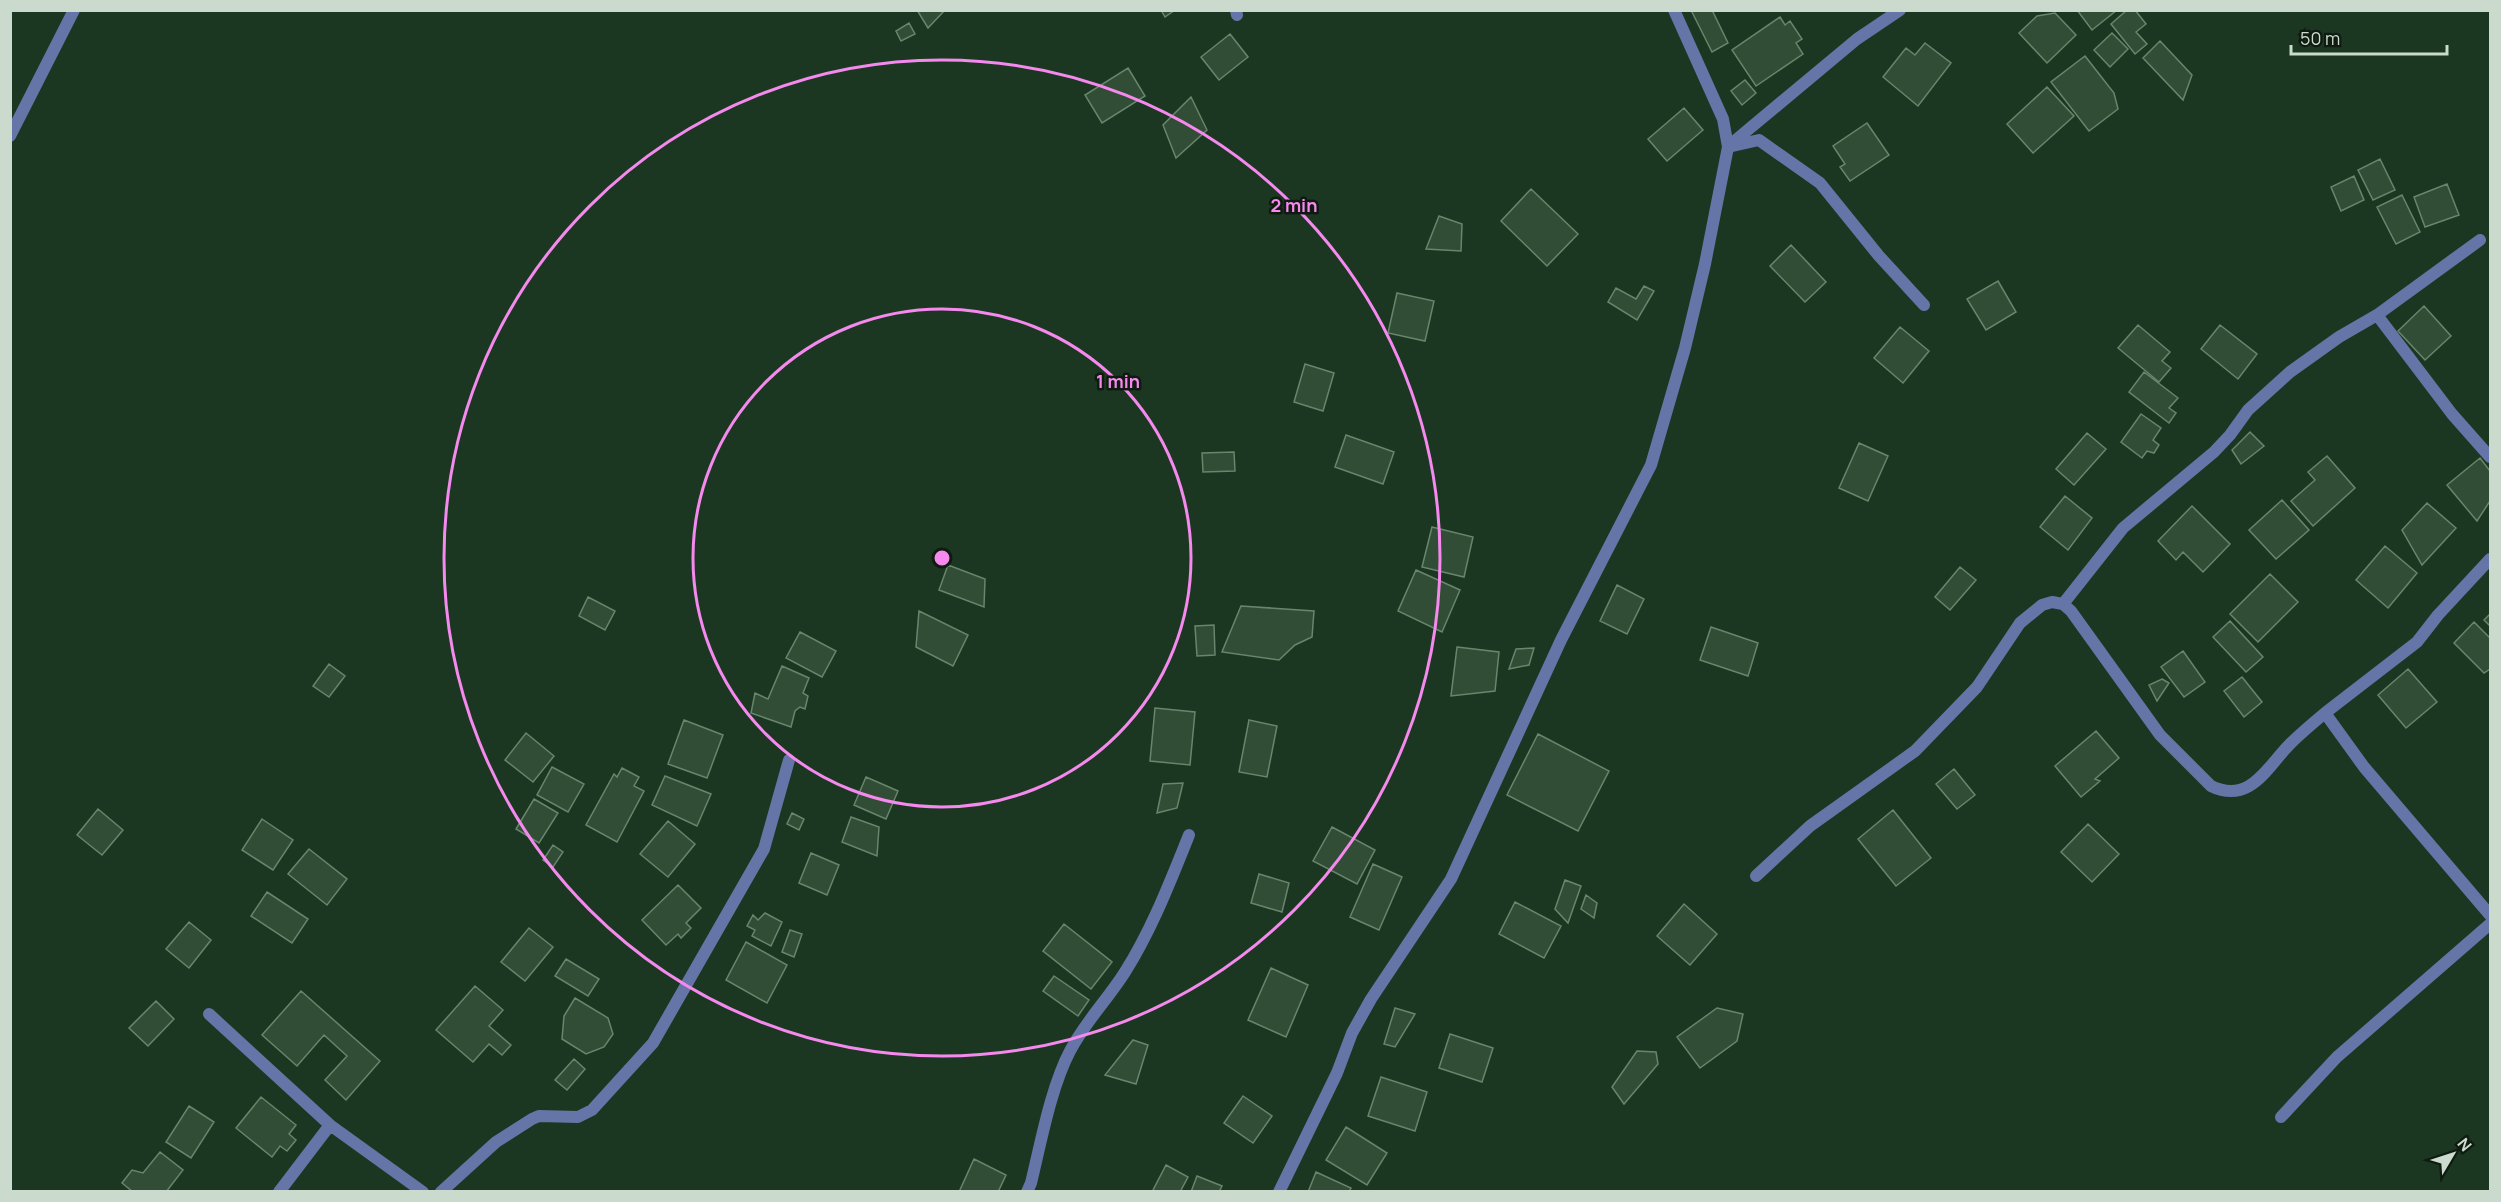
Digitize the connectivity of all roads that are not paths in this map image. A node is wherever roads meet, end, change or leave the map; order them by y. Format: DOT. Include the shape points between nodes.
graph roads {
  1 [pos="74,10"];
  2 [pos="1674,10"];
  3 [pos="1900,10"];
  4 [pos="10,136"];
  5 [pos="1728,147"];
  6 [pos="2480,240"];
  7 [pos="1924,305"];
  8 [pos="2377,315"];
  9 [pos="2490,458"];
  10 [pos="2490,559"];
  11 [pos="2063,604"];
  12 [pos="2325,712"];
  13 [pos="789,760"];
  14 [pos="1189,835"];
  15 [pos="1756,876"];
  16 [pos="2490,915"];
  17 [pos="2490,924"];
  18 [pos="209,1014"];
  19 [pos="2282,1117"];
  20 [pos="330,1125"];
  21 [pos="279,1191"];
  22 [pos="423,1191"];
  23 [pos="441,1191"];
  24 [pos="1027,1191"];
  25 [pos="1279,1191"];
  1 -- 4 [label="street"];
  2 -- 5 [label="street" via="1723,119"];
  3 -- 5 [label="street" via="1857,39"];
  5 -- 7 [label="street" via="1759,140 1820,183"];
  5 -- 25 [label="street" via="1705,264 1651,465 1561,640 1451,879 1352,1033"];
  6 -- 8 [label="street"];
  8 -- 9 [label="street"];
  8 -- 11 [label="street" via="2290,372 2248,410 2214,452 2123,528"];
  10 -- 12 [label="street" via="2417,642"];
  11 -- 12 [label="street" via="2160,735 2211,786 2222,792 2253,784"];
  11 -- 15 [label="street" via="2042,605 2020,623 1977,687 1915,751 1810,826"];
  12 -- 16 [label="street" via="2393,803"];
  13 -- 23 [label="street" via="764,849 653,1043 592,1110 578,1117 532,1119 496,1142"];
  14 -- 24 [label="street" via="1157,912 1125,973 1087,1022 1061,1070"];
  17 -- 19 [label="street" via="2337,1057"];
  18 -- 20 [label="street"];
  20 -- 21 [label="street"];
  20 -- 22 [label="street"];
}
